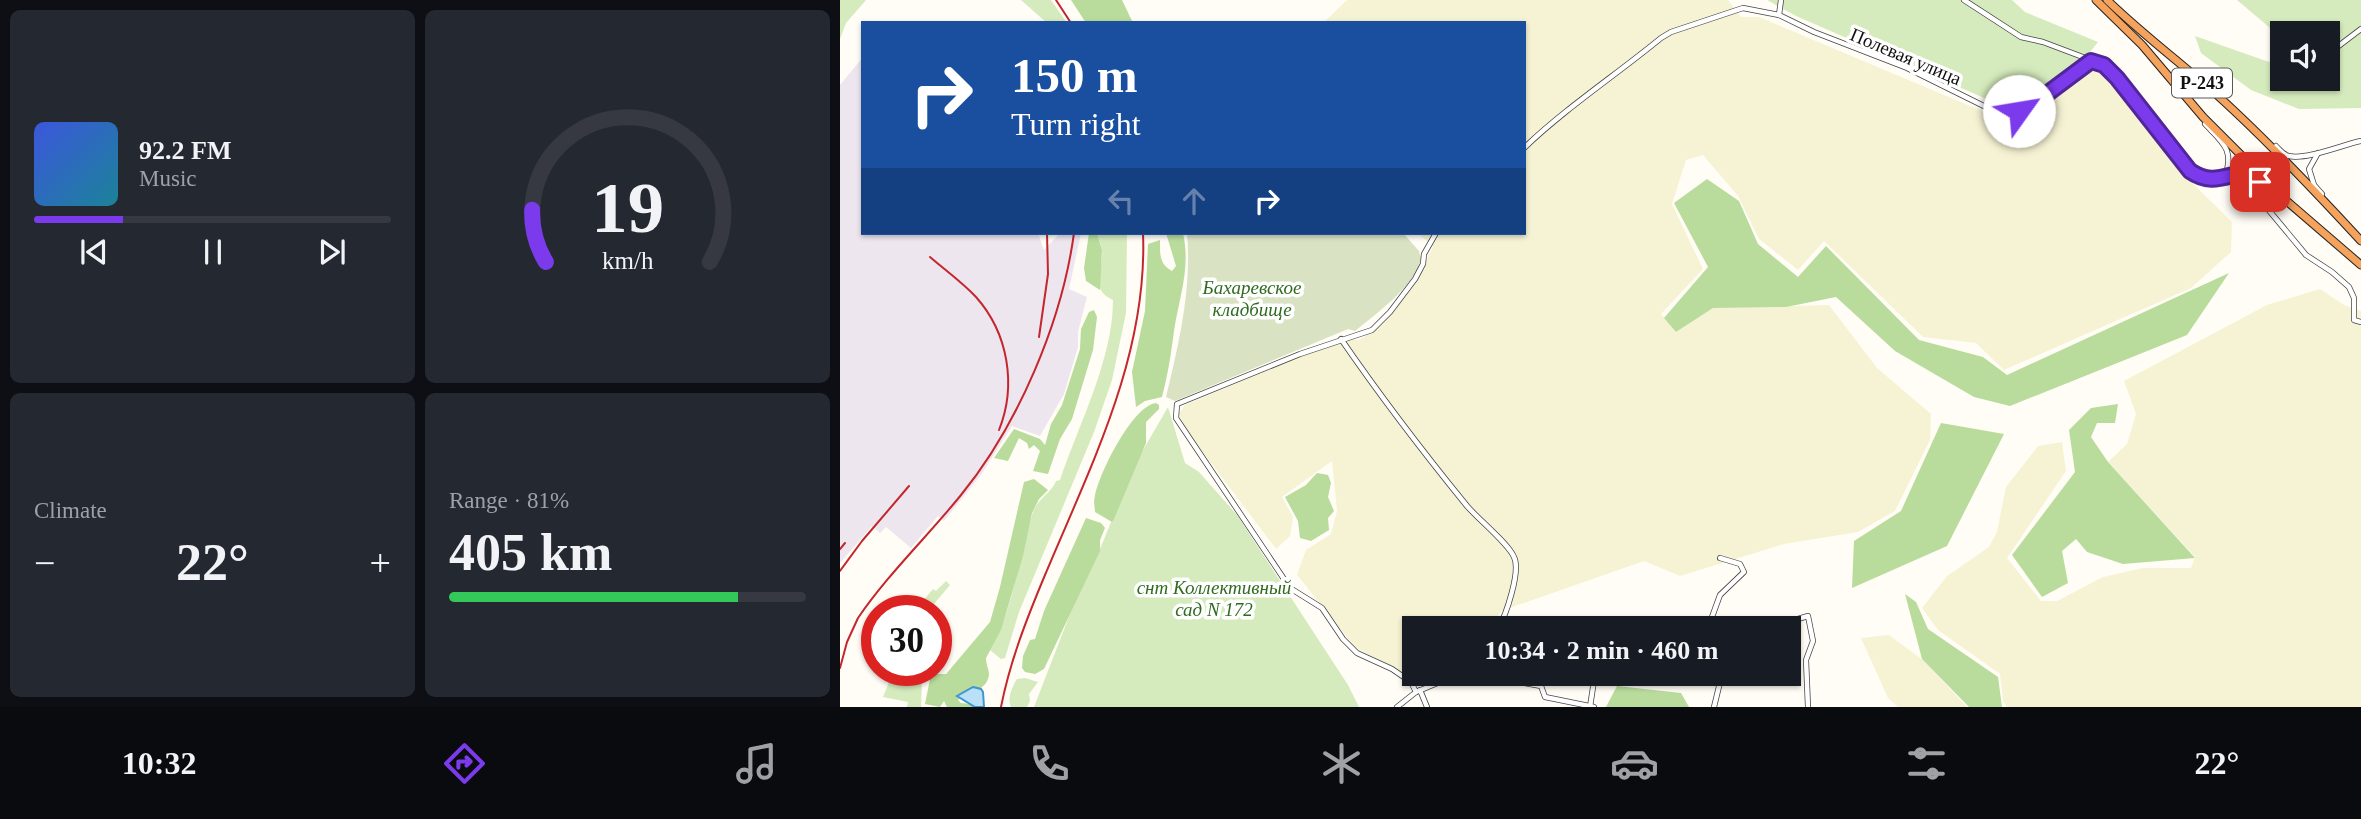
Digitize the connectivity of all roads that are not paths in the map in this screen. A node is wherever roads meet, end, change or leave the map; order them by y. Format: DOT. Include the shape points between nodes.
graph roads {
  1 [pos="1737,0"];
  2 [pos="1781,0"];
  3 [pos="1964,0"];
  4 [pos="2096,0"];
  5 [pos="2107,0"];
  6 [pos="1743,8"];
  7 [pos="1779,15"];
  8 [pos="2361,29"];
  9 [pos="2340,45"];
  10 [pos="2088,60"];
  11 [pos="2203,117"];
  12 [pos="2261,136"];
  13 [pos="2361,141"];
  14 [pos="1526,146"];
  15 [pos="2318,153"];
  16 [pos="2225,177"];
  17 [pos="2282,197"];
  18 [pos="2336,214"];
  19 [pos="1435,235"];
  20 [pos="2361,241"];
  21 [pos="2361,265"];
  22 [pos="2361,322"];
  23 [pos="1341,340"];
  24 [pos="1720,558"];
  25 [pos="1502,616"];
  26 [pos="1712,616"];
  27 [pos="1801,618"];
  28 [pos="1402,676"];
  29 [pos="1414,686"];
  30 [pos="1430,686"];
  31 [pos="1541,686"];
  32 [pos="1594,686"];
  33 [pos="1719,686"];
  34 [pos="1418,691"];
  35 [pos="1397,707"];
  36 [pos="1427,707"];
  37 [pos="1592,707"];
  38 [pos="1714,707"];
  39 [pos="1808,707"];
  1 -- 6 [label="street"];
  2 -- 7 [label="street"];
  3 -- 10 [label="street" via="2021,37"];
  4 -- 11 [label="highway, Р-243"];
  5 -- 12 [label="highway, Р-243"];
  6 -- 7 [label="street, Полевая улица"];
  6 -- 14 [label="street" via="1661,38 1573,104"];
  7 -- 10 [label="street, Полевая улица" via="1907,68 2000,114 2036,102"];
  8 -- 9 [label="street"];
  10 -- 16 [label="street" via="2104,65 2117,78 2190,171 2213,180"];
  11 -- 16 [label="street" via="2228,149 2230,164"];
  11 -- 17 [label="highway, Р-243"];
  12 -- 15 [label="street" via="2285,155"];
  12 -- 18 [label="highway, Р-243"];
  13 -- 15 [label="street"];
  15 -- 18 [label="street" via="2310,163 2310,177"];
  16 -- 17 [label="street" via="2248,172"];
  16 -- 22 [label="street" via="2247,190 2306,255 2349,287 2354,320"];
  17 -- 21 [label="highway, Р-243"];
  18 -- 20 [label="highway, Р-243"];
  19 -- 23 [label="street" via="1420,271 1390,313 1372,330"];
  23 -- 25 [label="street" via="1434,466 1514,558 1515,580"];
  23 -- 28 [label="street" via="1177,404 1176,418 1290,587 1322,608 1357,653"];
  24 -- 26 [label="street" via="1740,564 1744,572 1720,595"];
  27 -- 39 [label="street" via="1808,616 1813,641 1806,660"];
  29 -- 34 [label="street"];
  30 -- 34 [label="street"];
  31 -- 37 [label="street" via="1545,697"];
  32 -- 37 [label="street"];
  33 -- 38 [label="street"];
  34 -- 35 [label="street"];
  34 -- 36 [label="street"];
}
